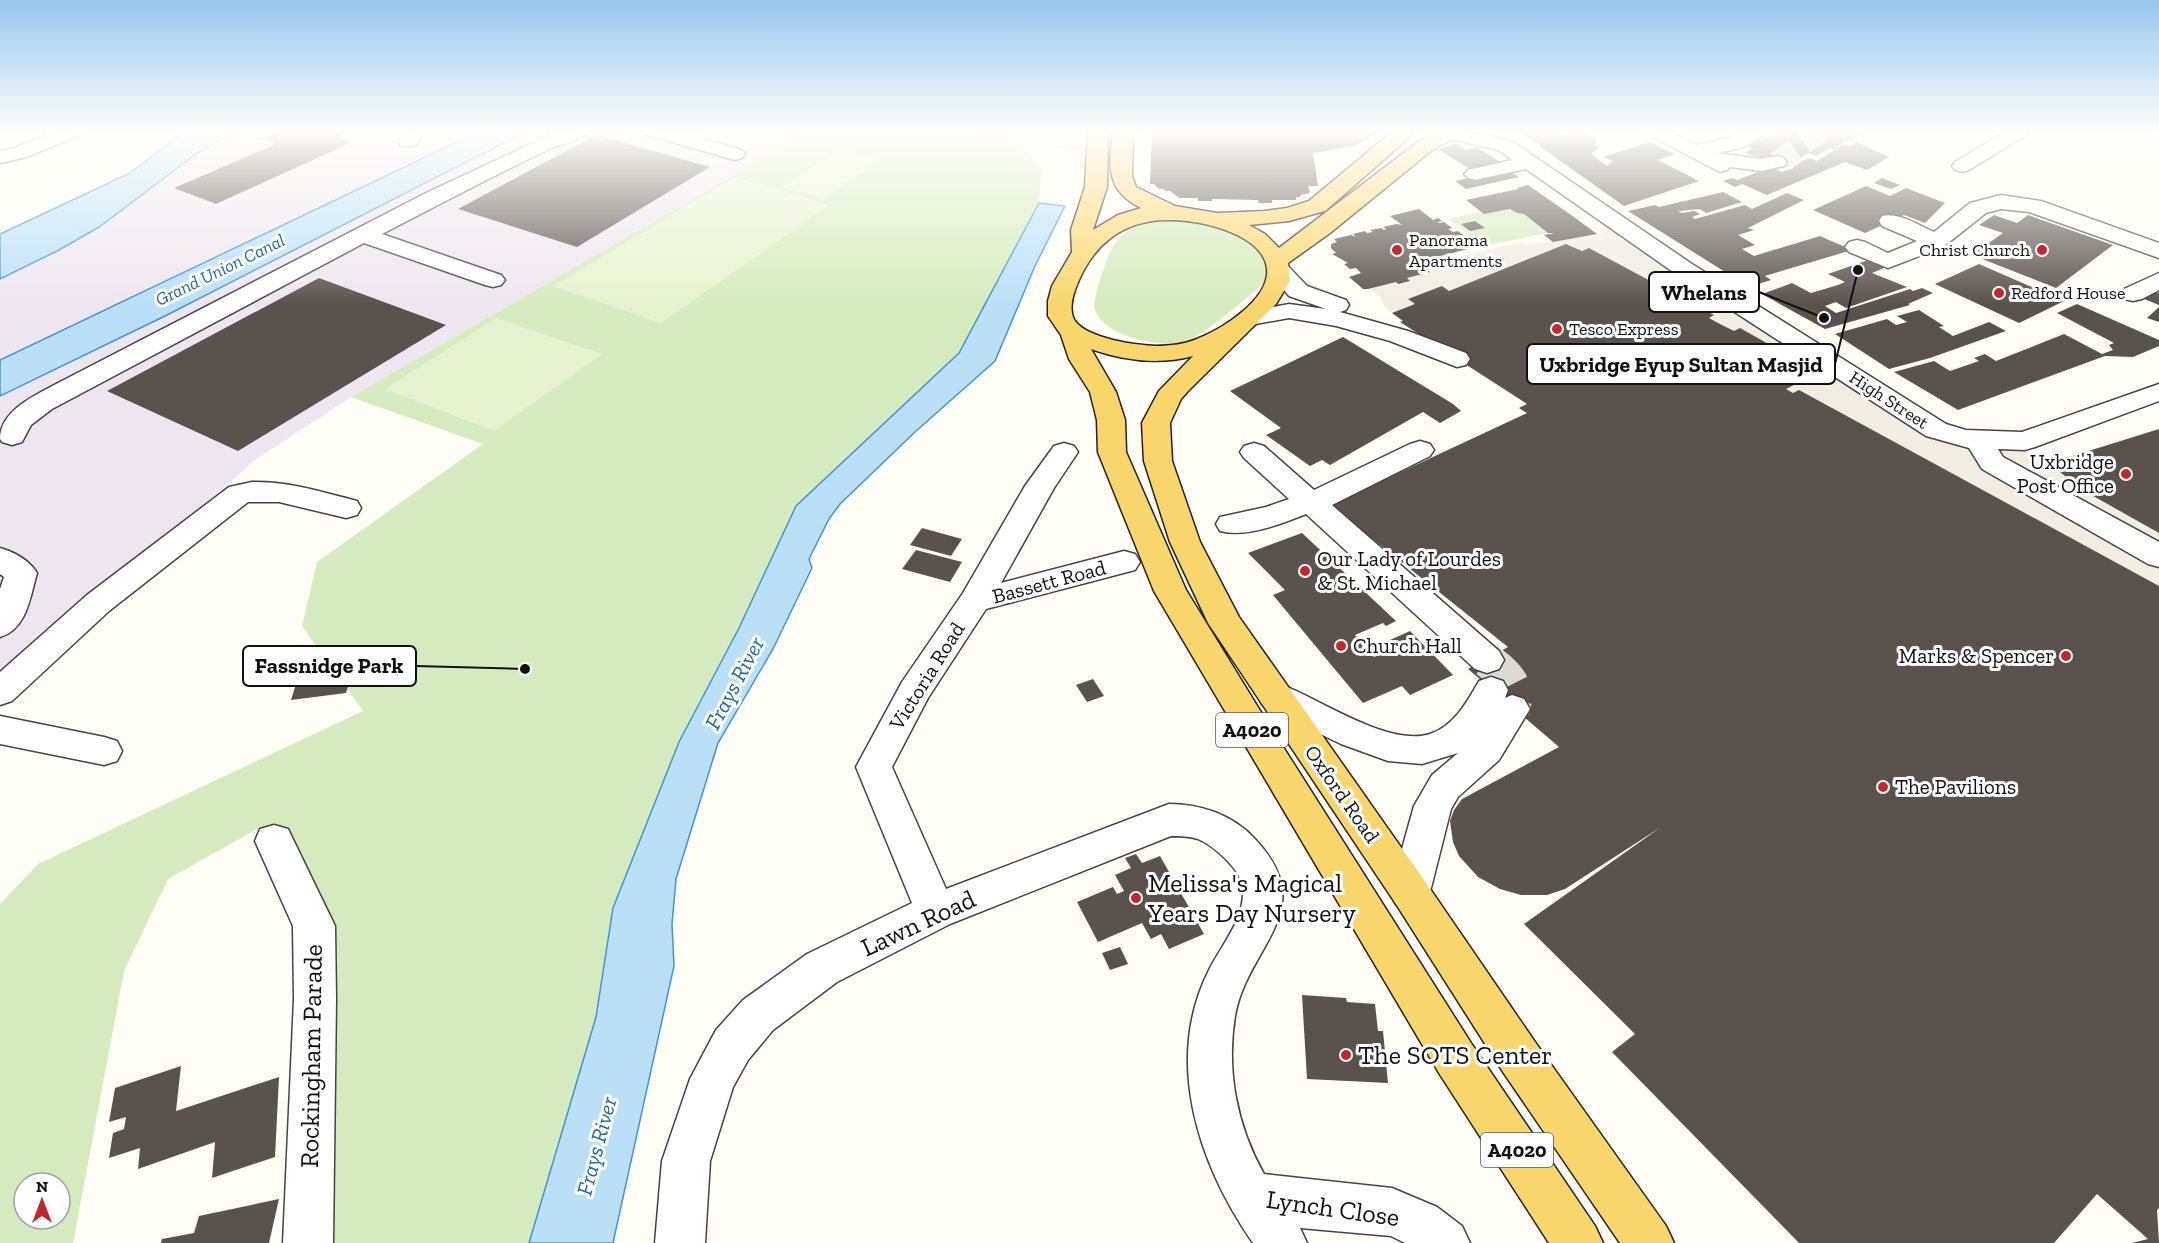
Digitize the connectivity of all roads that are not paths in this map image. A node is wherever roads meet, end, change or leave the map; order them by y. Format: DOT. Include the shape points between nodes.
graph roads {
  1 [pos="456,189"];
  2 [pos="1095,189"];
  3 [pos="1126,189"];
  4 [pos="1337,189"];
  5 [pos="1371,189"];
  6 [pos="1568,189"];
  7 [pos="1171,213"];
  8 [pos="1209,217"];
  9 [pos="1890,221"];
  10 [pos="365,236"];
  11 [pos="1935,241"];
  12 [pos="1857,247"];
  13 [pos="2146,249"];
  14 [pos="1083,252"];
  15 [pos="1277,265"];
  16 [pos="493,280"];
  17 [pos="2159,280"];
  18 [pos="2133,294"];
  19 [pos="1242,324"];
  20 [pos="1073,333"];
  21 [pos="1426,339"];
  22 [pos="1457,359"];
  23 [pos="2159,392"];
  24 [pos="12,436"];
  25 [pos="1979,443"];
  26 [pos="1420,450"];
  27 [pos="1064,452"];
  28 [pos="1254,452"];
  29 [pos="1311,502"];
  30 [pos="346,508"];
  31 [pos="1230,524"];
  32 [pos="2159,556"];
  33 [pos="0,560"];
  34 [pos="1124,562"];
  35 [pos="975,601"];
  36 [pos="0,625"];
  37 [pos="1497,686"];
  38 [pos="0,692"];
  39 [pos="1274,695"];
  40 [pos="0,730"];
  41 [pos="104,751"];
  42 [pos="1418,751"];
  43 [pos="1445,786"];
  44 [pos="273,841"];
  45 [pos="1410,892"];
  46 [pos="936,911"];
  47 [pos="1250,1196"];
  48 [pos="308,1243"];
  49 [pos="680,1243"];
  50 [pos="1282,1243"];
  51 [pos="1445,1243"];
  52 [pos="1578,1243"];
  53 [pos="1649,1243"];
  1 -- 10 [label="street"];
  2 -- 14 [label="main road" via="1082,230"];
  3 -- 7 [label="main road" via="1140,200"];
  4 -- 8 [label="main road" via="1317,206 1289,214 1265,218"];
  5 -- 15 [label="main road"];
  6 -- 25 [label="street, High Street" via="1684,269 1918,419 1945,434"];
  7 -- 8 [label="main road"];
  7 -- 14 [label="main road" via="1125,219"];
  8 -- 15 [label="main road" via="1262,242"];
  9 -- 11 [label="street"];
  10 -- 16 [label="street"];
  10 -- 24 [label="street" via="67,389 29,411 17,422"];
  11 -- 12 [label="street" via="1888,261"];
  11 -- 13 [label="street" via="1978,208 1993,202 2009,202 2033,206"];
  14 -- 20 [label="main road" via="1066,282 1059,310 1062,321"];
  15 -- 19 [label="main road" via="1278,283"];
  15 -- 21 [label="street" via="1298,291"];
  17 -- 18 [label="street"];
  19 -- 20 [label="main road" via="1192,350 1143,354 1101,345"];
  19 -- 22 [label="street" via="1289,311 1339,319 1399,336"];
  19 -- 39 [label="main road, Oxford Road / A4020" via="1169,397 1156,423 1158,461 1185,542 1225,623"];
  20 -- 52 [label="main road, Oxford Road / A4020" via="1082,359 1103,392 1111,420 1112,452 1170,591 1455,1058"];
  23 -- 25 [label="street, High Street" via="2025,441"];
  25 -- 32 [label="street" via="1992,463"];
  26 -- 29 [label="street"];
  27 -- 35 [label="street, Victoria Road" via="1040,486"];
  28 -- 29 [label="street"];
  29 -- 31 [label="street" via="1272,516"];
  29 -- 37 [label="street"];
  30 -- 38 [label="street" via="280,492 238,494 98,603"];
  33 -- 36 [label="street" via="21,573 8,616"];
  34 -- 35 [label="street, Bassett Road"];
  35 -- 46 [label="street, Victoria Road" via="914,691 874,767"];
  37 -- 42 [label="street" via="1460,733 1439,746"];
  37 -- 43 [label="street" via="1486,750"];
  39 -- 42 [label="street" via="1370,742"];
  39 -- 45 [label="main road, Oxford Road / A4020"];
  40 -- 41 [label="street"];
  42 -- 43 [label="street"];
  43 -- 45 [label="street" via="1433,806"];
  44 -- 48 [label="street, Rockingham Parade" via="314,926"];
  45 -- 53 [label="main road, Oxford Road / A4020"];
  46 -- 47 [label="street, Lawn Road" via="1169,820 1212,826 1240,848 1256,868 1264,898 1261,917 1233,964 1216,1005 1211,1079 1227,1153"];
  46 -- 49 [label="street, Lawn Road" via="822,968 758,1015 732,1045 713,1079 686,1161"];
  47 -- 50 [label="street, Lawn Road"];
  47 -- 51 [label="street, Lynch Close" via="1392,1212 1420,1224"];
}
